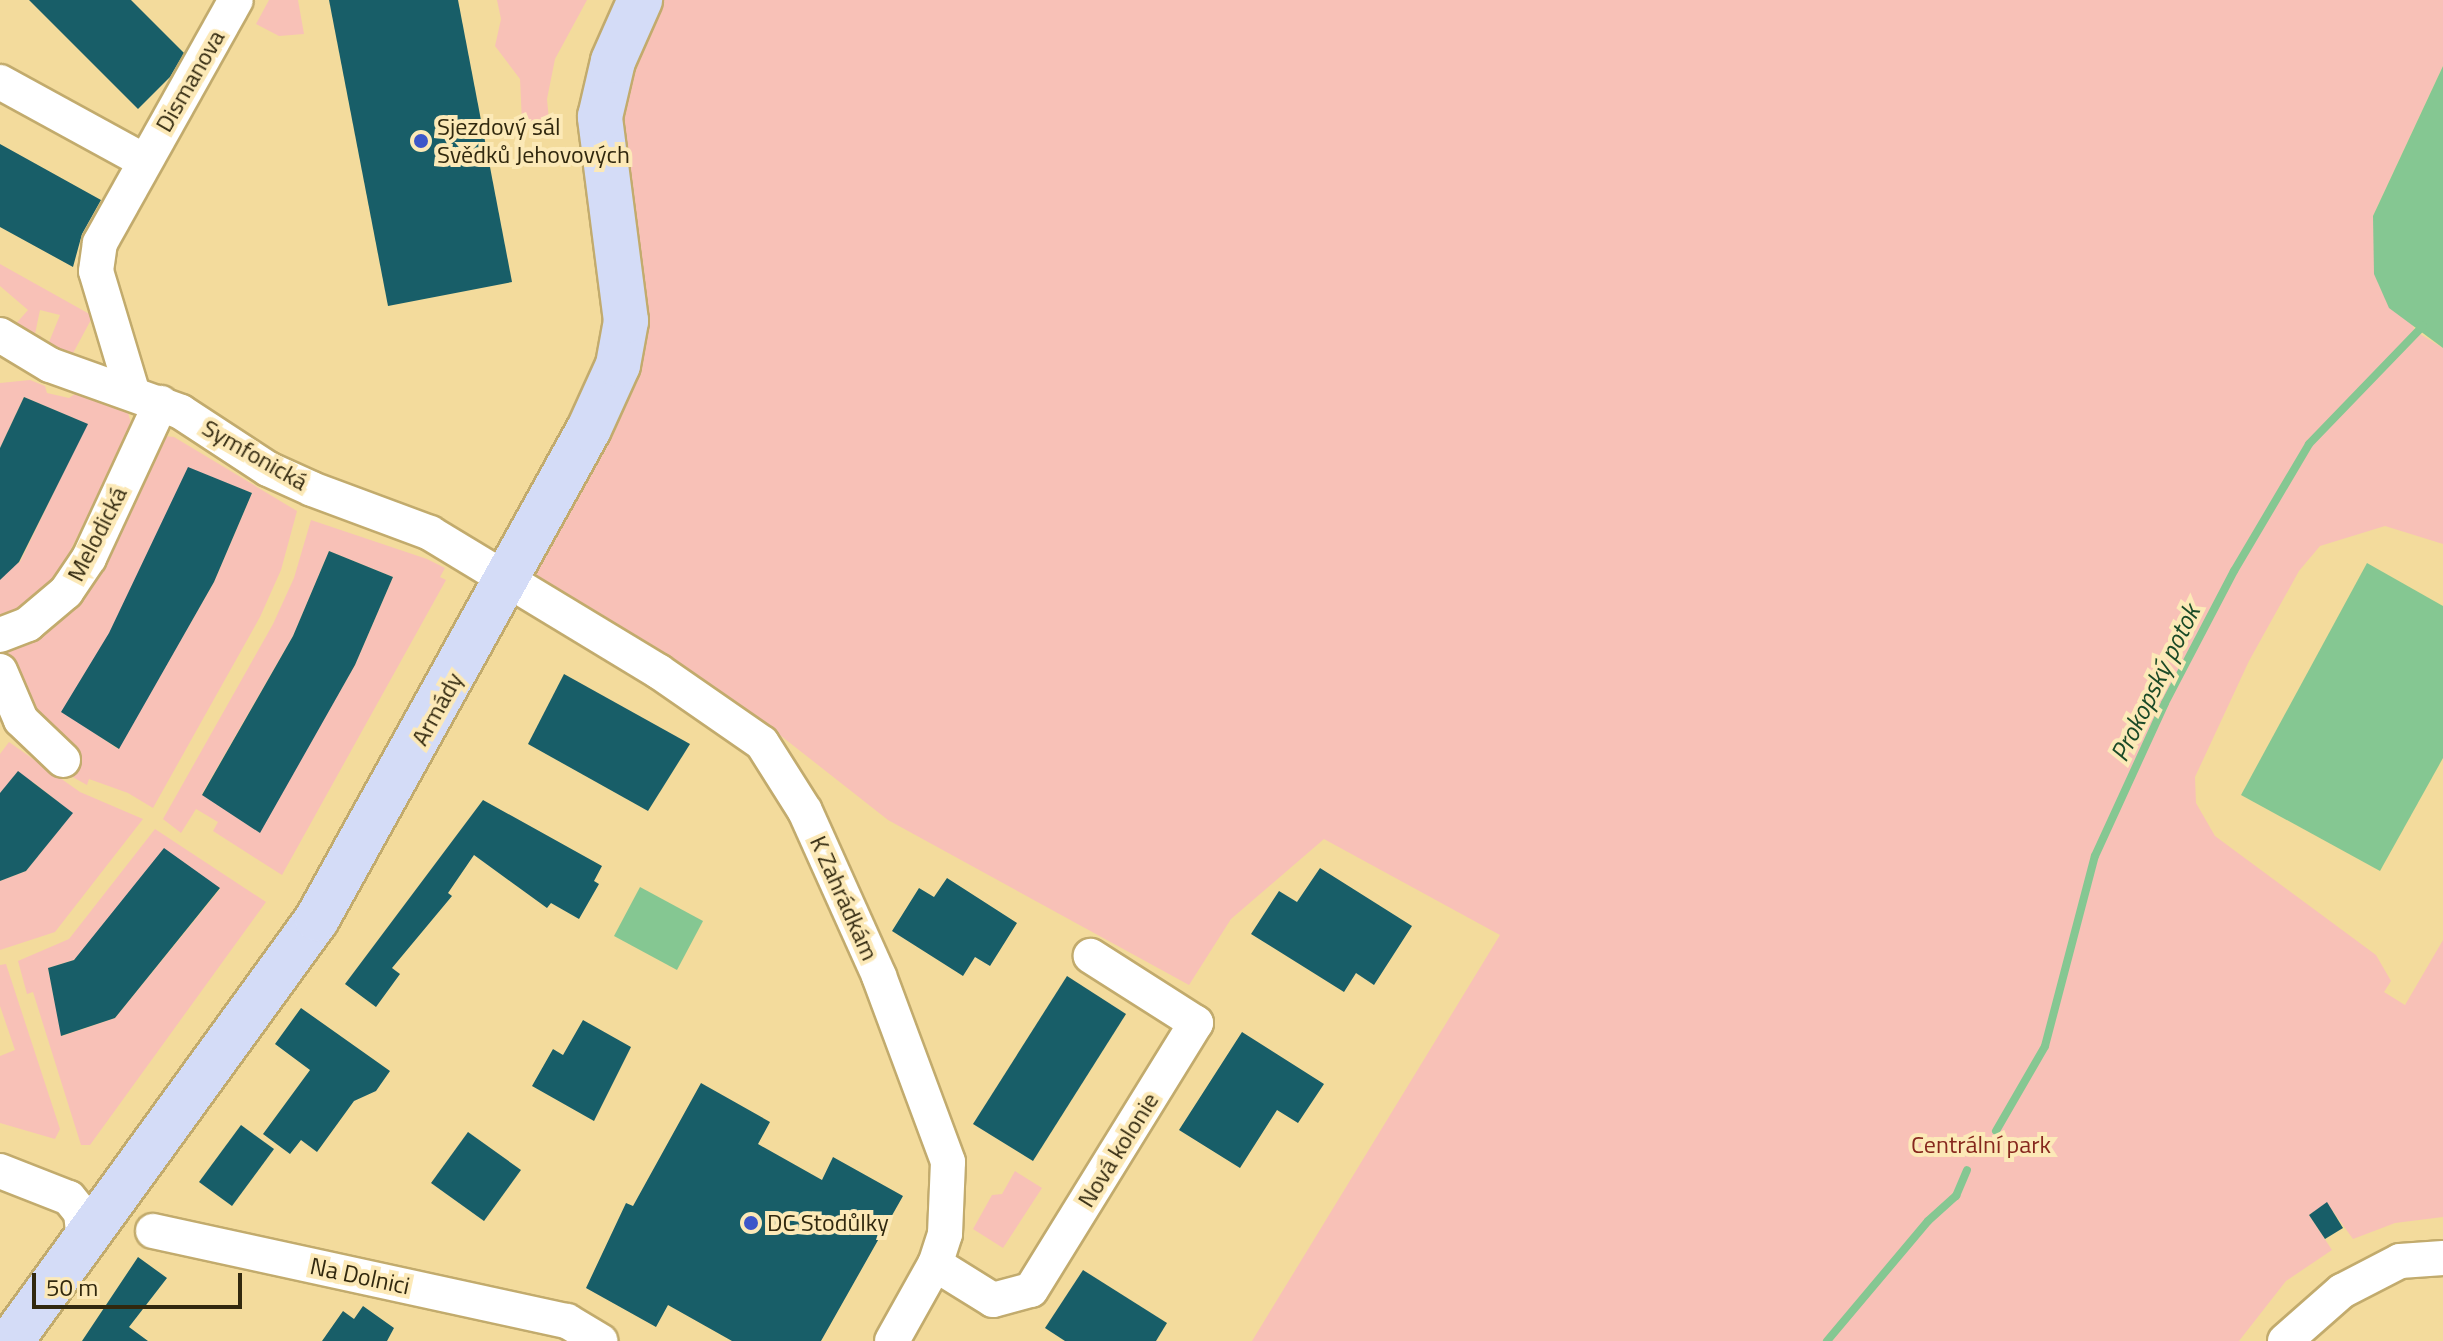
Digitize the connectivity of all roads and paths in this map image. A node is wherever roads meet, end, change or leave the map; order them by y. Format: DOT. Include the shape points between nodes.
graph roads {
  1 [pos="236,0"];
  2 [pos="640,0"];
  3 [pos="0,82"];
  4 [pos="144,161"];
  5 [pos="0,335"];
  6 [pos="147,397"];
  7 [pos="509,580"];
  8 [pos="0,635"];
  9 [pos="0,671"];
  10 [pos="63,760"];
  11 [pos="1091,956"];
  12 [pos="0,1171"];
  13 [pos="153,1231"];
  14 [pos="84,1242"];
  15 [pos="2443,1258"];
  16 [pos="935,1264"];
  17 [pos="560,1331"];
  18 [pos="11,1341"];
  19 [pos="600,1341"];
  20 [pos="892,1341"];
  21 [pos="2285,1341"];
  1 -- 4 [label="street, Dismanova"];
  2 -- 7 [label="street, Armády" via="613,61 600,117 623,267 626,321 618,365"];
  3 -- 4 [label="street"];
  4 -- 6 [label="street, Dismanova" via="100,243 96,271"];
  5 -- 6 [label="street, Symfonická" via="50,365"];
  6 -- 7 [label="street, Symfonická" via="268,469 430,533"];
  6 -- 8 [label="street, Melodická" via="89,558 66,592 28,624"];
  7 -- 14 [label="street, Armády" via="317,919"];
  7 -- 16 [label="street, K Zahrádkám" via="736,721 762,743 805,811 897,1017 948,1162 949,1204"];
  9 -- 10 [label="street" via="21,720"];
  11 -- 16 [label="street, Nová kolonie" via="1196,1023 1031,1290 993,1300"];
  12 -- 14 [label="street" via="69,1198 81,1213"];
  13 -- 17 [label="street, Na Dolnici"];
  14 -- 18 [label="street, Armády"];
  15 -- 21 [label="street" via="2400,1261 2342,1291"];
  16 -- 20 [label="street, K Zahrádkám"];
  17 -- 19 [label="street, Na Dolnici"];
}
